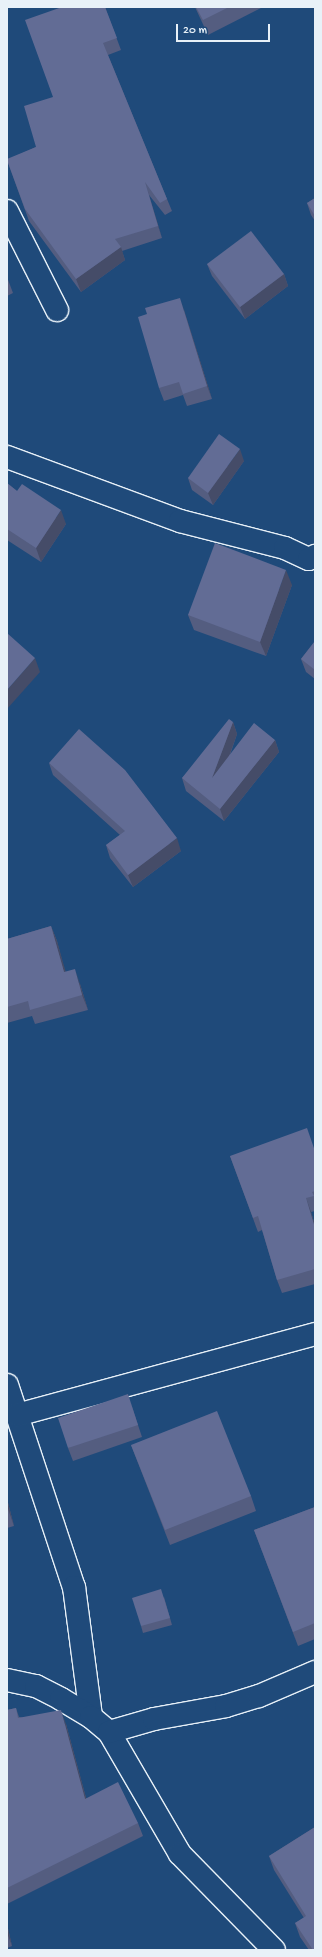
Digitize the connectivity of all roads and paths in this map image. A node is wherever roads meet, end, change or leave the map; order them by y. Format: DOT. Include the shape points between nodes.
graph roads {
  1 [pos="7,210"];
  2 [pos="57,310"];
  3 [pos="7,457"];
  4 [pos="315,556"];
  5 [pos="315,1334"];
  6 [pos="7,1384"];
  7 [pos="17,1415"];
  8 [pos="315,1672"];
  9 [pos="7,1680"];
  10 [pos="92,1717"];
  11 [pos="109,1732"];
  12 [pos="274,1950"];
  1 -- 2 [label="street"];
  3 -- 4 [label="street" via="180,521 285,548 309,559"];
  5 -- 7 [label="street"];
  6 -- 7 [label="street"];
  7 -- 10 [label="street" via="74,1586"];
  8 -- 11 [label="street" via="259,1696 226,1706 154,1719"];
  9 -- 10 [label="street" via="36,1686"];
  10 -- 11 [label="street"];
  11 -- 12 [label="street" via="180,1854"];
}
